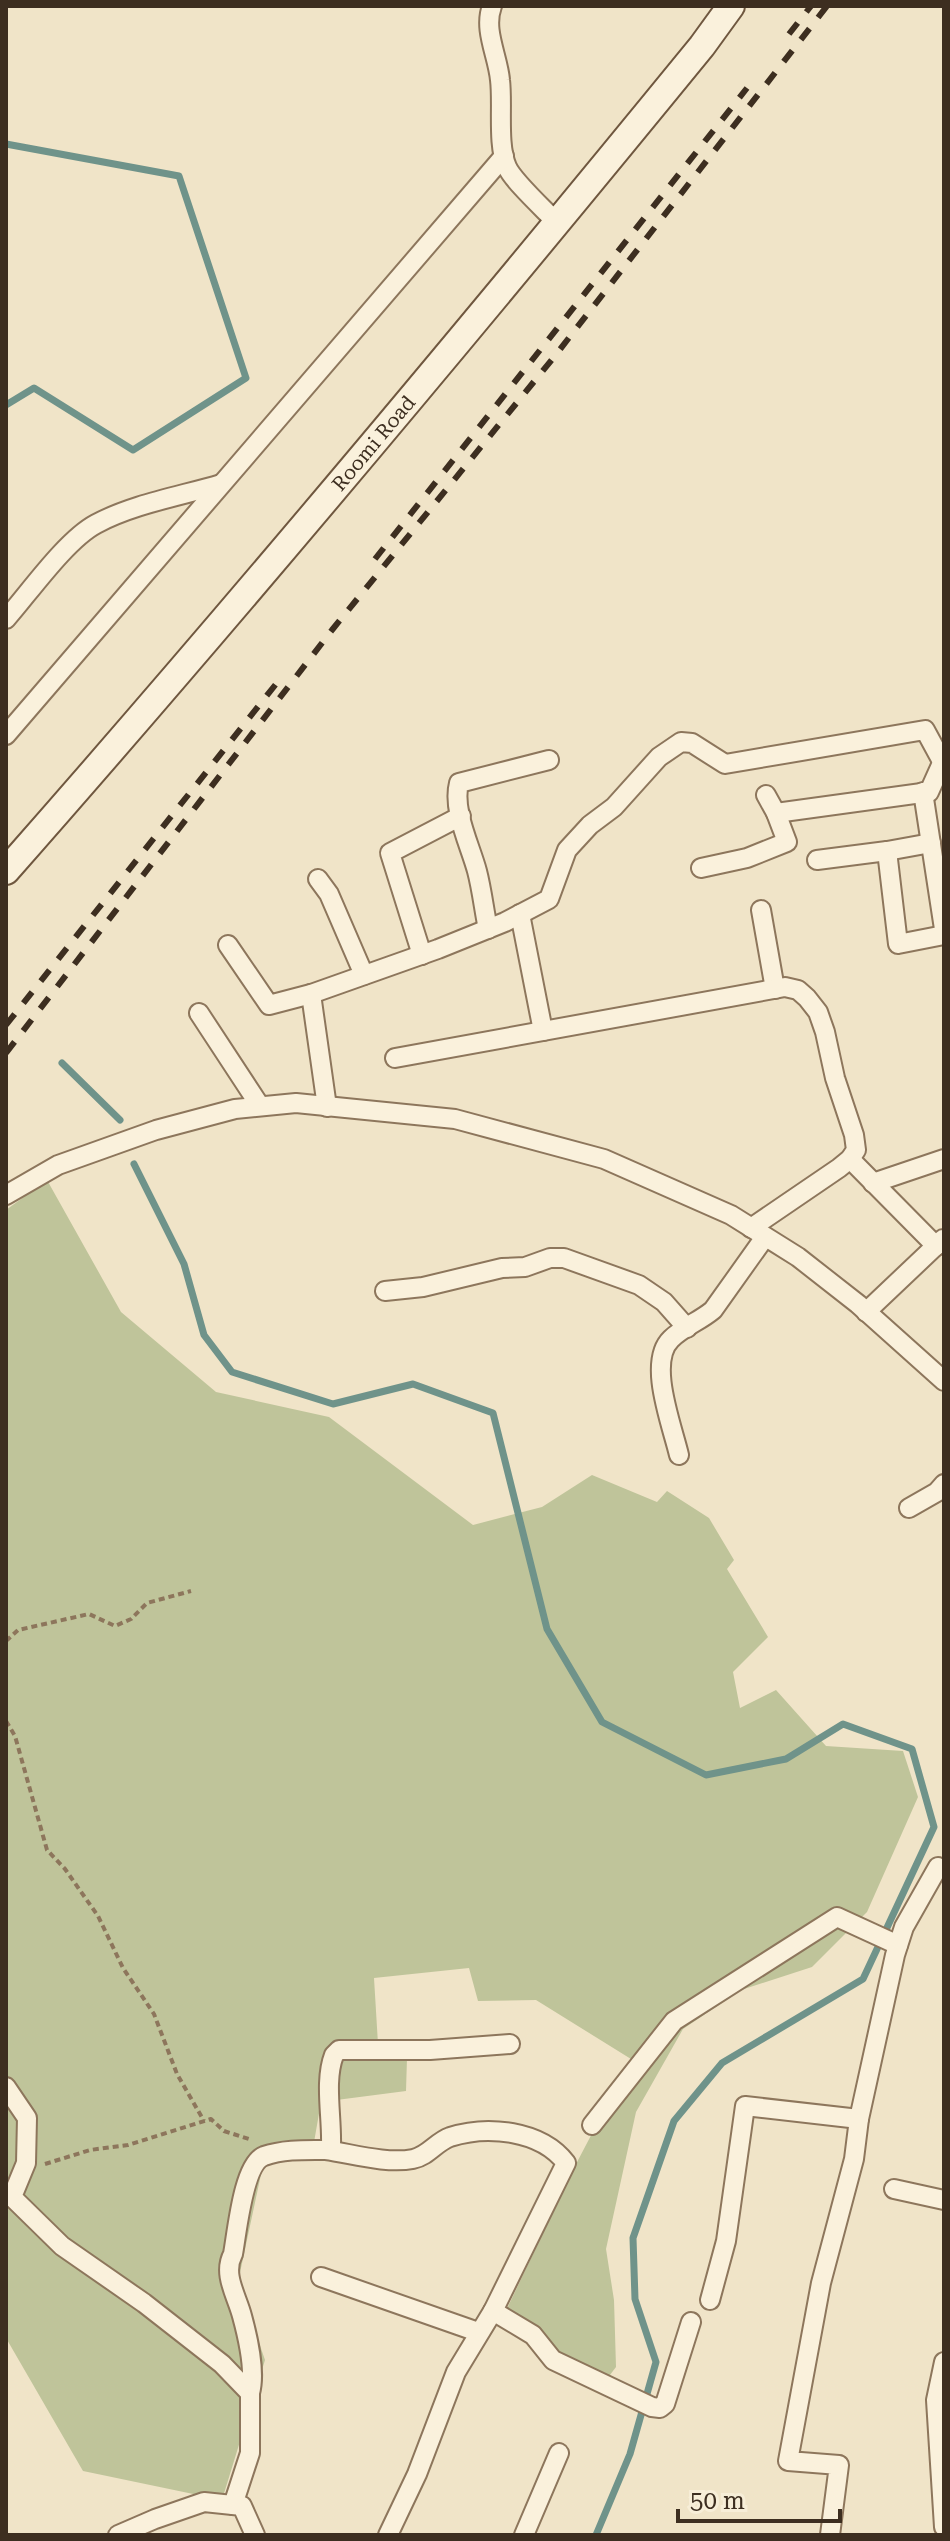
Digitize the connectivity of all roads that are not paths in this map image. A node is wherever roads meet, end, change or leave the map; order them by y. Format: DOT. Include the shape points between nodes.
graph roads {
  1 [pos="492,6"];
  2 [pos="731,6"];
  3 [pos="504,156"];
  4 [pos="557,223"];
  5 [pos="221,484"];
  6 [pos="6,619"];
  7 [pos="6,735"];
  8 [pos="549,760"];
  9 [pos="943,764"];
  10 [pos="923,792"];
  11 [pos="766,795"];
  12 [pos="776,813"];
  13 [pos="461,816"];
  14 [pos="931,843"];
  15 [pos="887,851"];
  16 [pos="817,860"];
  17 [pos="701,868"];
  18 [pos="6,871"];
  19 [pos="318,879"];
  20 [pos="761,910"];
  21 [pos="520,914"];
  22 [pos="488,929"];
  23 [pos="944,932"];
  24 [pos="228,945"];
  25 [pos="422,955"];
  26 [pos="364,975"];
  27 [pos="775,989"];
  28 [pos="311,994"];
  29 [pos="199,1013"];
  30 [pos="543,1031"];
  31 [pos="395,1058"];
  32 [pos="260,1106"];
  33 [pos="327,1107"];
  34 [pos="850,1159"];
  35 [pos="944,1159"];
  36 [pos="873,1183"];
  37 [pos="6,1195"];
  38 [pos="758,1232"];
  39 [pos="940,1242"];
  40 [pos="385,1291"];
  41 [pos="866,1312"];
  42 [pos="687,1328"];
  43 [pos="944,1381"];
  44 [pos="679,1455"];
  45 [pos="944,1484"];
  46 [pos="909,1508"];
  47 [pos="938,1867"];
  48 [pos="898,1945"];
  49 [pos="510,2044"];
  50 [pos="6,2087"];
  51 [pos="859,2119"];
  52 [pos="592,2125"];
  53 [pos="326,2150"];
  54 [pos="894,2189"];
  55 [pos="9,2199"];
  56 [pos="944,2200"];
  57 [pos="321,2277"];
  58 [pos="710,2300"];
  59 [pos="493,2311"];
  60 [pos="691,2322"];
  61 [pos="478,2332"];
  62 [pos="944,2362"];
  63 [pos="250,2393"];
  64 [pos="559,2453"];
  65 [pos="233,2505"];
  66 [pos="944,2527"];
  67 [pos="128,2533"];
  68 [pos="255,2535"];
  69 [pos="388,2535"];
  70 [pos="524,2535"];
  71 [pos="830,2535"];
  1 -- 3 [label="street" via="488,17 500,77"];
  2 -- 4 [label="street, Roomi Road"];
  3 -- 4 [label="street" via="507,169"];
  3 -- 5 [label="street"];
  4 -- 18 [label="street, Roomi Road" via="197,653"];
  5 -- 6 [label="street" via="96,524 77,537"];
  5 -- 7 [label="street"];
  8 -- 13 [label="street" via="459,783"];
  9 -- 10 [label="street" via="929,792"];
  9 -- 21 [label="street" via="925,730 725,764 692,743 681,742 659,757 567,850 549,899"];
  10 -- 12 [label="street"];
  10 -- 14 [label="street"];
  11 -- 12 [label="street"];
  12 -- 17 [label="street" via="787,842"];
  13 -- 22 [label="street"];
  13 -- 25 [label="street" via="390,853"];
  14 -- 15 [label="street"];
  14 -- 23 [label="street"];
  15 -- 16 [label="street"];
  15 -- 23 [label="street" via="898,944"];
  19 -- 26 [label="street"];
  20 -- 27 [label="street"];
  21 -- 22 [label="street"];
  21 -- 30 [label="street"];
  22 -- 25 [label="street"];
  24 -- 28 [label="street" via="269,1005"];
  25 -- 26 [label="street"];
  26 -- 28 [label="street"];
  27 -- 30 [label="street"];
  27 -- 34 [label="street" via="798,990 818,1012 854,1135 856,1150"];
  28 -- 33 [label="street"];
  29 -- 32 [label="street"];
  30 -- 31 [label="street"];
  32 -- 33 [label="street"];
  32 -- 37 [label="street" via="156,1130 58,1165"];
  33 -- 38 [label="street" via="455,1119 604,1159"];
  34 -- 36 [label="street"];
  34 -- 38 [label="street"];
  35 -- 36 [label="street"];
  36 -- 39 [label="street"];
  38 -- 41 [label="street"];
  38 -- 42 [label="street" via="713,1310"];
  39 -- 41 [label="street"];
  40 -- 42 [label="street" via="564,1258 639,1285 664,1302"];
  41 -- 43 [label="street"];
  42 -- 44 [label="street" via="662,1350 658,1371"];
  45 -- 46 [label="street"];
  47 -- 48 [label="street"];
  48 -- 51 [label="street"];
  48 -- 52 [label="street" via="837,1917 674,2021"];
  49 -- 53 [label="street" via="339,2050 331,2063 331,2145"];
  50 -- 55 [label="street" via="27,2118 26,2163"];
  51 -- 58 [label="street" via="745,2106 726,2241"];
  51 -- 71 [label="street" via="788,2461 839,2465"];
  53 -- 59 [label="street" via="412,2160 451,2137 497,2129 528,2138 563,2159 566,2163"];
  53 -- 63 [label="street" via="262,2156 246,2185 228,2274 242,2317"];
  54 -- 56 [label="street"];
  55 -- 63 [label="street" via="62,2246 222,2364"];
  57 -- 61 [label="street"];
  59 -- 60 [label="street" via="533,2335 553,2360 660,2408"];
  59 -- 61 [label="street"];
  61 -- 69 [label="street"];
  62 -- 66 [label="street" via="936,2400"];
  63 -- 65 [label="street" via="250,2453"];
  64 -- 70 [label="street"];
  65 -- 67 [label="street" via="204,2502"];
  65 -- 68 [label="street" via="242,2506"];
}
